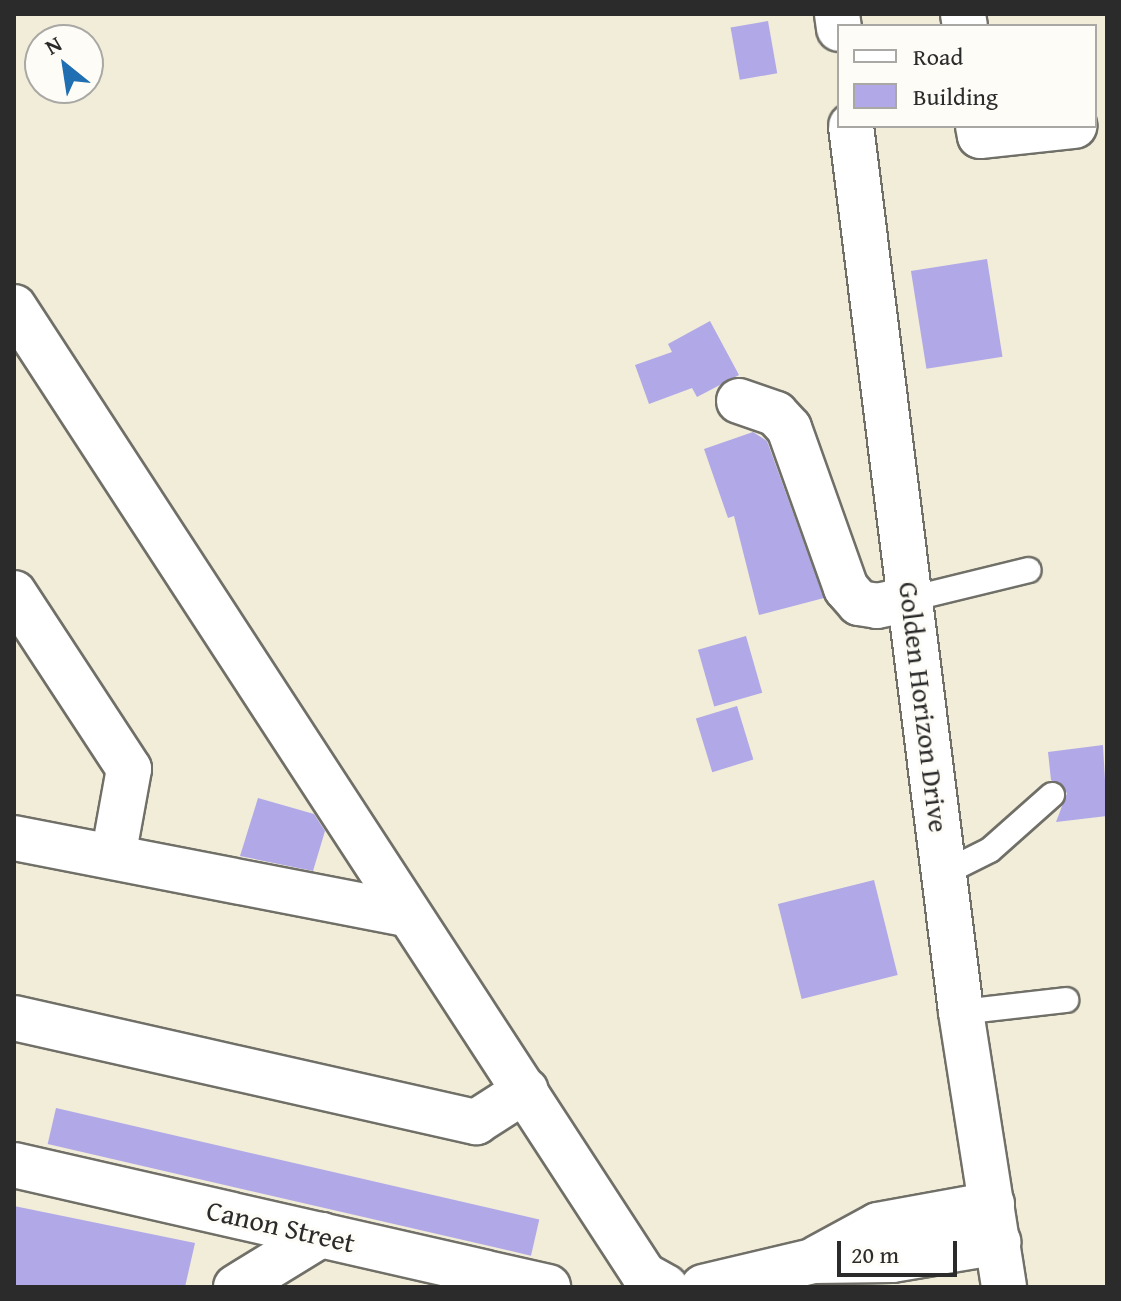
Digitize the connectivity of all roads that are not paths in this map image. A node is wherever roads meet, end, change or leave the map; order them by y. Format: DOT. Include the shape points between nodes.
graph roads {
  1 [pos="851,128"];
  2 [pos="978,128"];
  3 [pos="1055,128"];
  4 [pos="14,307"];
  5 [pos="739,401"];
  6 [pos="1029,570"];
  7 [pos="14,593"];
  8 [pos="910,599"];
  9 [pos="1052,795"];
  10 [pos="14,838"];
  11 [pos="113,857"];
  12 [pos="944,873"];
  13 [pos="405,914"];
  14 [pos="1066,1000"];
  15 [pos="961,1012"];
  16 [pos="14,1018"];
  17 [pos="526,1090"];
  18 [pos="14,1165"];
  19 [pos="995,1223"];
  20 [pos="321,1235"];
  21 [pos="540,1286"];
  22 [pos="236,1287"];
  23 [pos="666,1287"];
  24 [pos="703,1287"];
  25 [pos="1004,1287"];
  1 -- 8 [label="street, Golden Horizon Drive"];
  2 -- 3 [label="street" via="980,136"];
  4 -- 13 [label="street"];
  5 -- 8 [label="street" via="776,414 789,428 846,588 868,605"];
  6 -- 8 [label="lane"];
  7 -- 11 [label="street" via="129,769"];
  8 -- 12 [label="street, Golden Horizon Drive"];
  9 -- 12 [label="lane" via="990,850"];
  10 -- 11 [label="street"];
  11 -- 13 [label="street"];
  12 -- 15 [label="street, Golden Horizon Drive"];
  13 -- 17 [label="street"];
  14 -- 15 [label="lane"];
  15 -- 19 [label="street, Golden Horizon Drive"];
  16 -- 17 [label="street" via="476,1122"];
  17 -- 23 [label="street" via="644,1275"];
  18 -- 20 [label="street, Canon Street"];
  19 -- 24 [label="street" via="892,1260 813,1261"];
  19 -- 25 [label="street, Golden Horizon Drive"];
  20 -- 21 [label="street, Canon Street"];
  20 -- 22 [label="street"];
}
